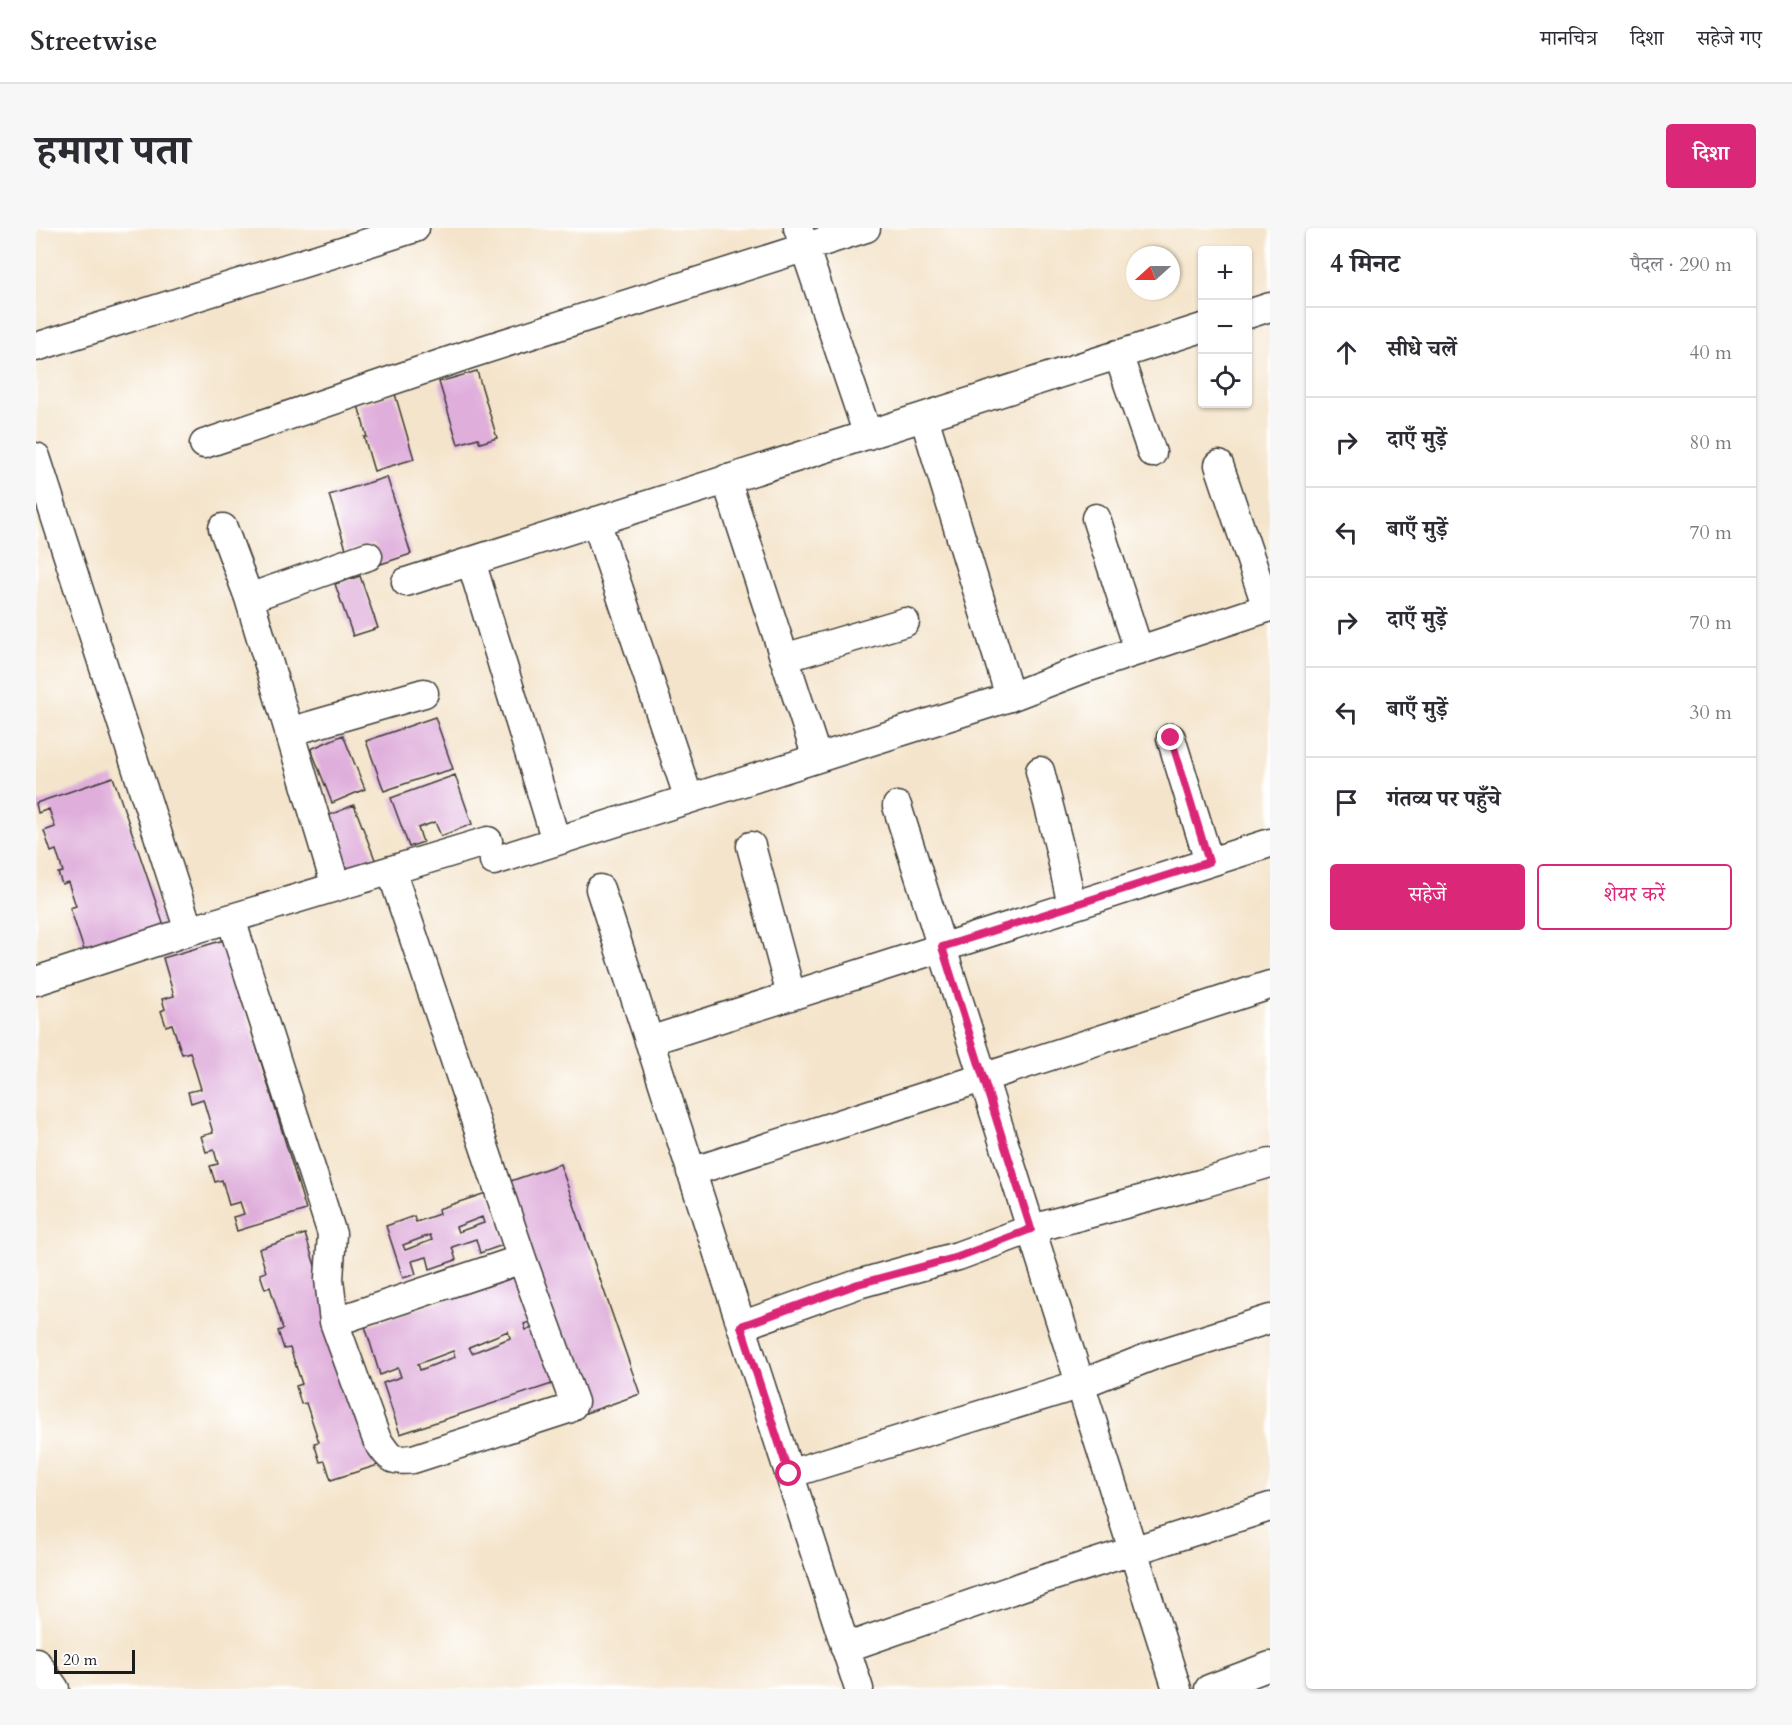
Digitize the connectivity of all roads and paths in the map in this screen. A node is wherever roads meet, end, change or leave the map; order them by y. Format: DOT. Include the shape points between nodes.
graph roads {
  1 [pos="415,228"];
  2 [pos="866,228"];
  3 [pos="801,238"];
  4 [pos="1270,307"];
  5 [pos="1252,313"];
  6 [pos="1198,330"];
  7 [pos="36,347"];
  8 [pos="1118,354"];
  9 [pos="924,417"];
  10 [pos="868,435"];
  11 [pos="204,444"];
  12 [pos="1152,453"];
  13 [pos="36,456"];
  14 [pos="1220,465"];
  15 [pos="726,479"];
  16 [pos="1096,518"];
  17 [pos="596,521"];
  18 [pos="223,528"];
  19 [pos="368,556"];
  20 [pos="471,561"];
  21 [pos="406,582"];
  22 [pos="249,598"];
  23 [pos="1269,607"];
  24 [pos="905,622"];
  25 [pos="1139,651"];
  26 [pos="784,658"];
  27 [pos="424,693"];
  28 [pos="1010,697"];
  29 [pos="289,732"];
  30 [pos="1171,738"];
  31 [pos="818,758"];
  32 [pos="1040,771"];
  33 [pos="689,799"];
  34 [pos="897,806"];
  35 [pos="556,841"];
  36 [pos="1270,843"];
  37 [pos="752,846"];
  38 [pos="1209,862"];
  39 [pos="391,870"];
  40 [pos="336,887"];
  41 [pos="600,889"];
  42 [pos="1072,906"];
  43 [pos="231,919"];
  44 [pos="189,931"];
  45 [pos="942,947"];
  46 [pos="36,981"];
  47 [pos="1270,985"];
  48 [pos="791,995"];
  49 [pos="649,1041"];
  50 [pos="983,1078"];
  51 [pos="1270,1163"];
  52 [pos="691,1172"];
  53 [pos="1031,1229"];
  54 [pos="522,1259"];
  55 [pos="1270,1319"];
  56 [pos="334,1322"];
  57 [pos="741,1326"];
  58 [pos="1081,1384"];
  59 [pos="789,1474"];
  60 [pos="1270,1507"];
  61 [pos="1133,1550"];
  62 [pos="845,1648"];
  63 [pos="36,1662"];
  64 [pos="1270,1666"];
  65 [pos="55,1689"];
  66 [pos="859,1689"];
  67 [pos="1177,1689"];
  68 [pos="1209,1689"];
  1 -- 7 [label="street"];
  2 -- 3 [label="street"];
  3 -- 10 [label="street"];
  3 -- 11 [label="street"];
  4 -- 5 [label="street"];
  6 -- 8 [label="street"];
  8 -- 9 [label="street"];
  8 -- 12 [label="street"];
  9 -- 10 [label="street"];
  9 -- 28 [label="street"];
  10 -- 15 [label="street"];
  13 -- 44 [label="street"];
  14 -- 23 [label="street"];
  15 -- 17 [label="street"];
  15 -- 26 [label="street"];
  16 -- 25 [label="street"];
  17 -- 20 [label="street"];
  17 -- 33 [label="street"];
  18 -- 22 [label="street"];
  19 -- 22 [label="street"];
  20 -- 21 [label="street"];
  20 -- 35 [label="street"];
  22 -- 29 [label="street"];
  23 -- 25 [label="street"];
  24 -- 26 [label="street"];
  25 -- 28 [label="street"];
  26 -- 31 [label="street"];
  27 -- 29 [label="street"];
  28 -- 31 [label="street"];
  29 -- 40 [label="street"];
  30 -- 38 [label="street"];
  31 -- 33 [label="street"];
  32 -- 42 [label="street"];
  33 -- 35 [label="street"];
  34 -- 45 [label="street"];
  35 -- 39 [label="street"];
  36 -- 38 [label="street"];
  37 -- 48 [label="street"];
  38 -- 42 [label="street"];
  39 -- 40 [label="street"];
  39 -- 54 [label="street"];
  40 -- 43 [label="street"];
  41 -- 49 [label="street"];
  42 -- 45 [label="street"];
  43 -- 44 [label="street"];
  43 -- 56 [label="street" via="332,1234 329,1279"];
  44 -- 46 [label="street"];
  45 -- 48 [label="street"];
  45 -- 50 [label="street"];
  47 -- 50 [label="street"];
  48 -- 49 [label="street"];
  49 -- 52 [label="street"];
  50 -- 52 [label="street"];
  50 -- 53 [label="street"];
  51 -- 53 [label="street"];
  52 -- 57 [label="street"];
  53 -- 57 [label="street" via="958,1257 858,1284"];
  53 -- 58 [label="street"];
  54 -- 56 [label="street"];
  54 -- 56 [label="street" via="574,1402 568,1409 397,1461 387,1455 377,1440"];
  55 -- 58 [label="street" via="1152,1356"];
  57 -- 59 [label="street"];
  58 -- 59 [label="street"];
  58 -- 61 [label="street"];
  59 -- 62 [label="street"];
  60 -- 61 [label="street"];
  61 -- 62 [label="street"];
  61 -- 67 [label="street"];
  62 -- 66 [label="street"];
  63 -- 65 [label="street"];
  64 -- 68 [label="street"];
}
